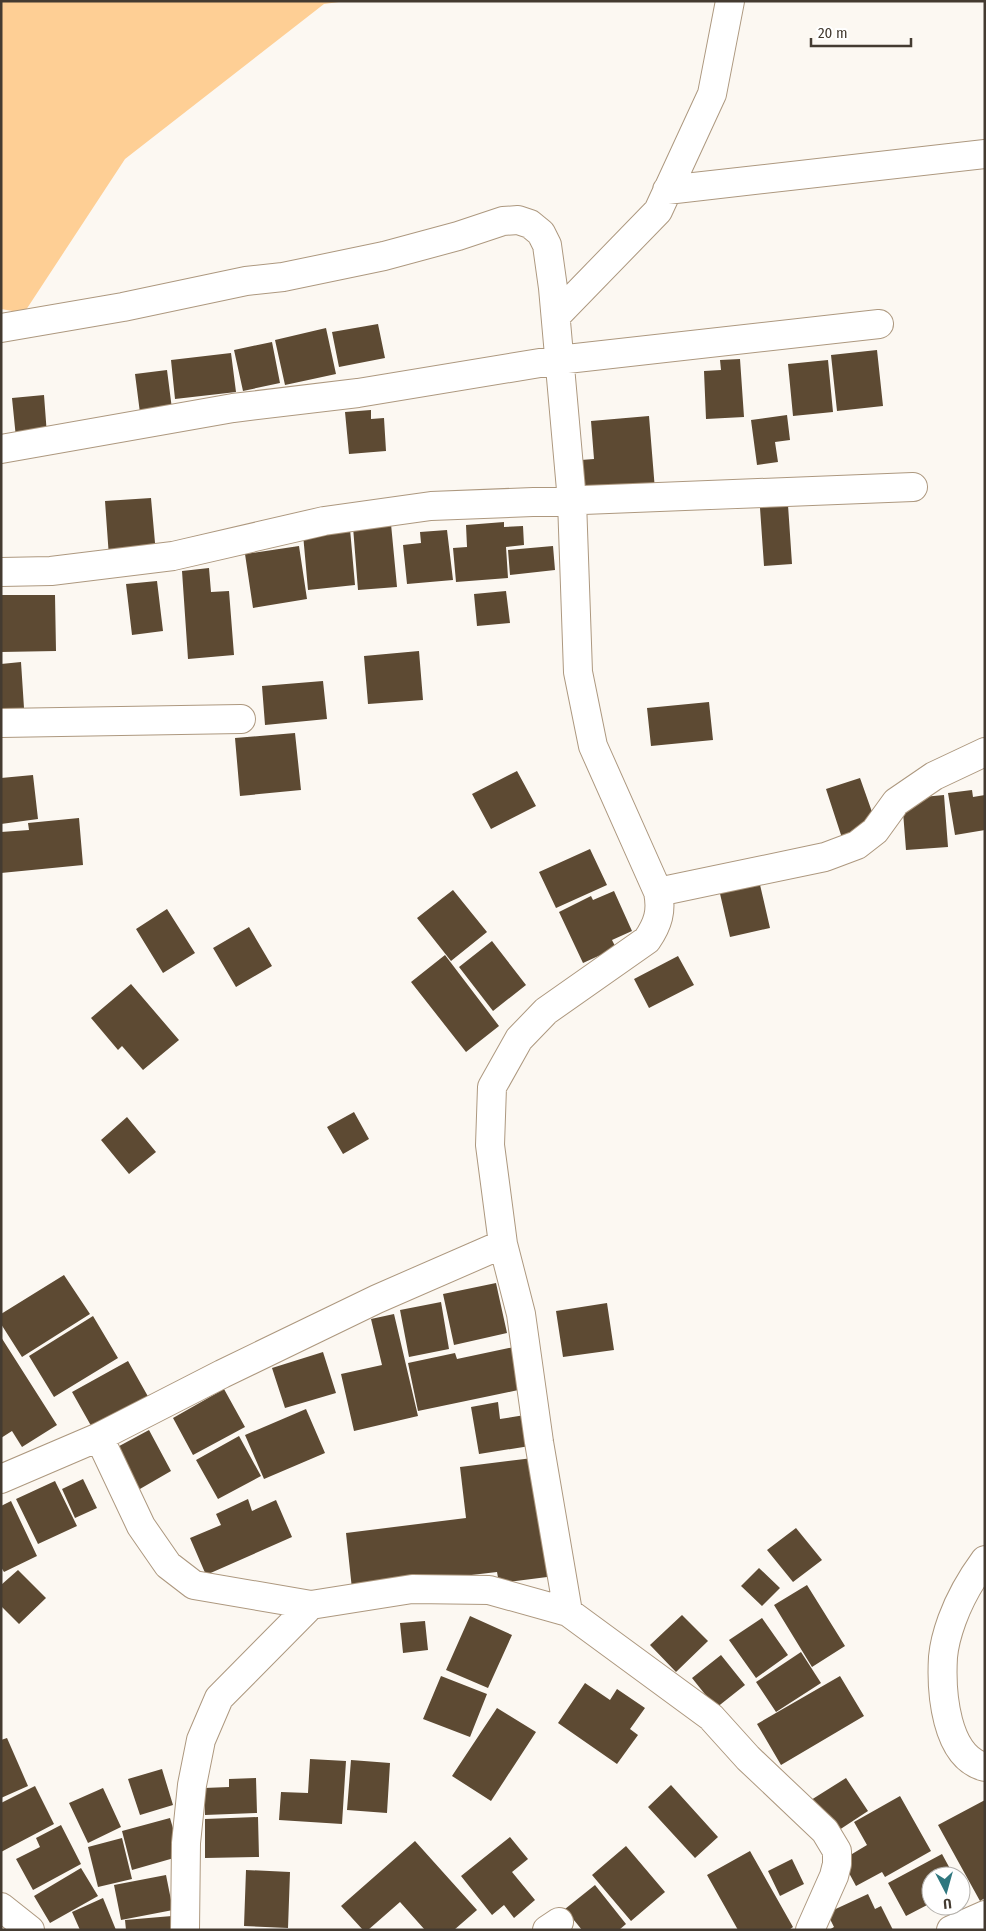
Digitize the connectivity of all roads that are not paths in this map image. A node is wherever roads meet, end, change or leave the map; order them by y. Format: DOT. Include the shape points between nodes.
graph roads {
  1 [pos="730,1"];
  2 [pos="985,154"];
  3 [pos="667,190"];
  4 [pos="556,316"];
  5 [pos="879,324"];
  6 [pos="1,328"];
  7 [pos="558,360"];
  8 [pos="1,449"];
  9 [pos="913,487"];
  10 [pos="572,501"];
  11 [pos="1,572"];
  12 [pos="241,719"];
  13 [pos="1,723"];
  14 [pos="985,752"];
  15 [pos="658,892"];
  16 [pos="503,1244"];
  17 [pos="99,1437"];
  18 [pos="1,1479"];
  19 [pos="985,1560"];
  20 [pos="311,1605"];
  21 [pos="568,1612"];
  22 [pos="985,1767"];
  23 [pos="1,1907"];
  24 [pos="985,1915"];
  25 [pos="956,1929"];
  26 [pos="30,1930"];
  27 [pos="185,1930"];
  28 [pos="810,1930"];
  1 -- 3 [label="street" via="712,94"];
  2 -- 3 [label="street"];
  3 -- 4 [label="street" via="658,211"];
  4 -- 6 [label="street" via="547,244 530,224 518,220 504,221 384,256 123,308"];
  4 -- 7 [label="street"];
  5 -- 7 [label="street"];
  7 -- 8 [label="street" via="358,393 233,408"];
  7 -- 10 [label="street"];
  9 -- 10 [label="street"];
  10 -- 11 [label="street" via="431,506 324,521 173,556 51,571"];
  10 -- 15 [label="street" via="578,672 593,746"];
  12 -- 13 [label="street"];
  14 -- 15 [label="street" via="934,776 896,802 875,832 857,845 825,857"];
  15 -- 16 [label="street" via="660,916 647,940 546,1011 519,1039 492,1087 490,1146"];
  16 -- 17 [label="street" via="360,1308"];
  16 -- 21 [label="street" via="521,1314"];
  17 -- 18 [label="street"];
  17 -- 20 [label="street" via="141,1526 168,1565 194,1585"];
  19 -- 22 [label="street" via="967,1584 952,1621 943,1656 945,1708 955,1743 976,1765"];
  20 -- 21 [label="street" via="412,1589 489,1590"];
  20 -- 27 [label="street" via="219,1698 201,1740 186,1843"];
  21 -- 28 [label="street" via="711,1718 825,1831 837,1851 837,1864"];
  23 -- 26 [label="street"];
  24 -- 25 [label="street"];
}
